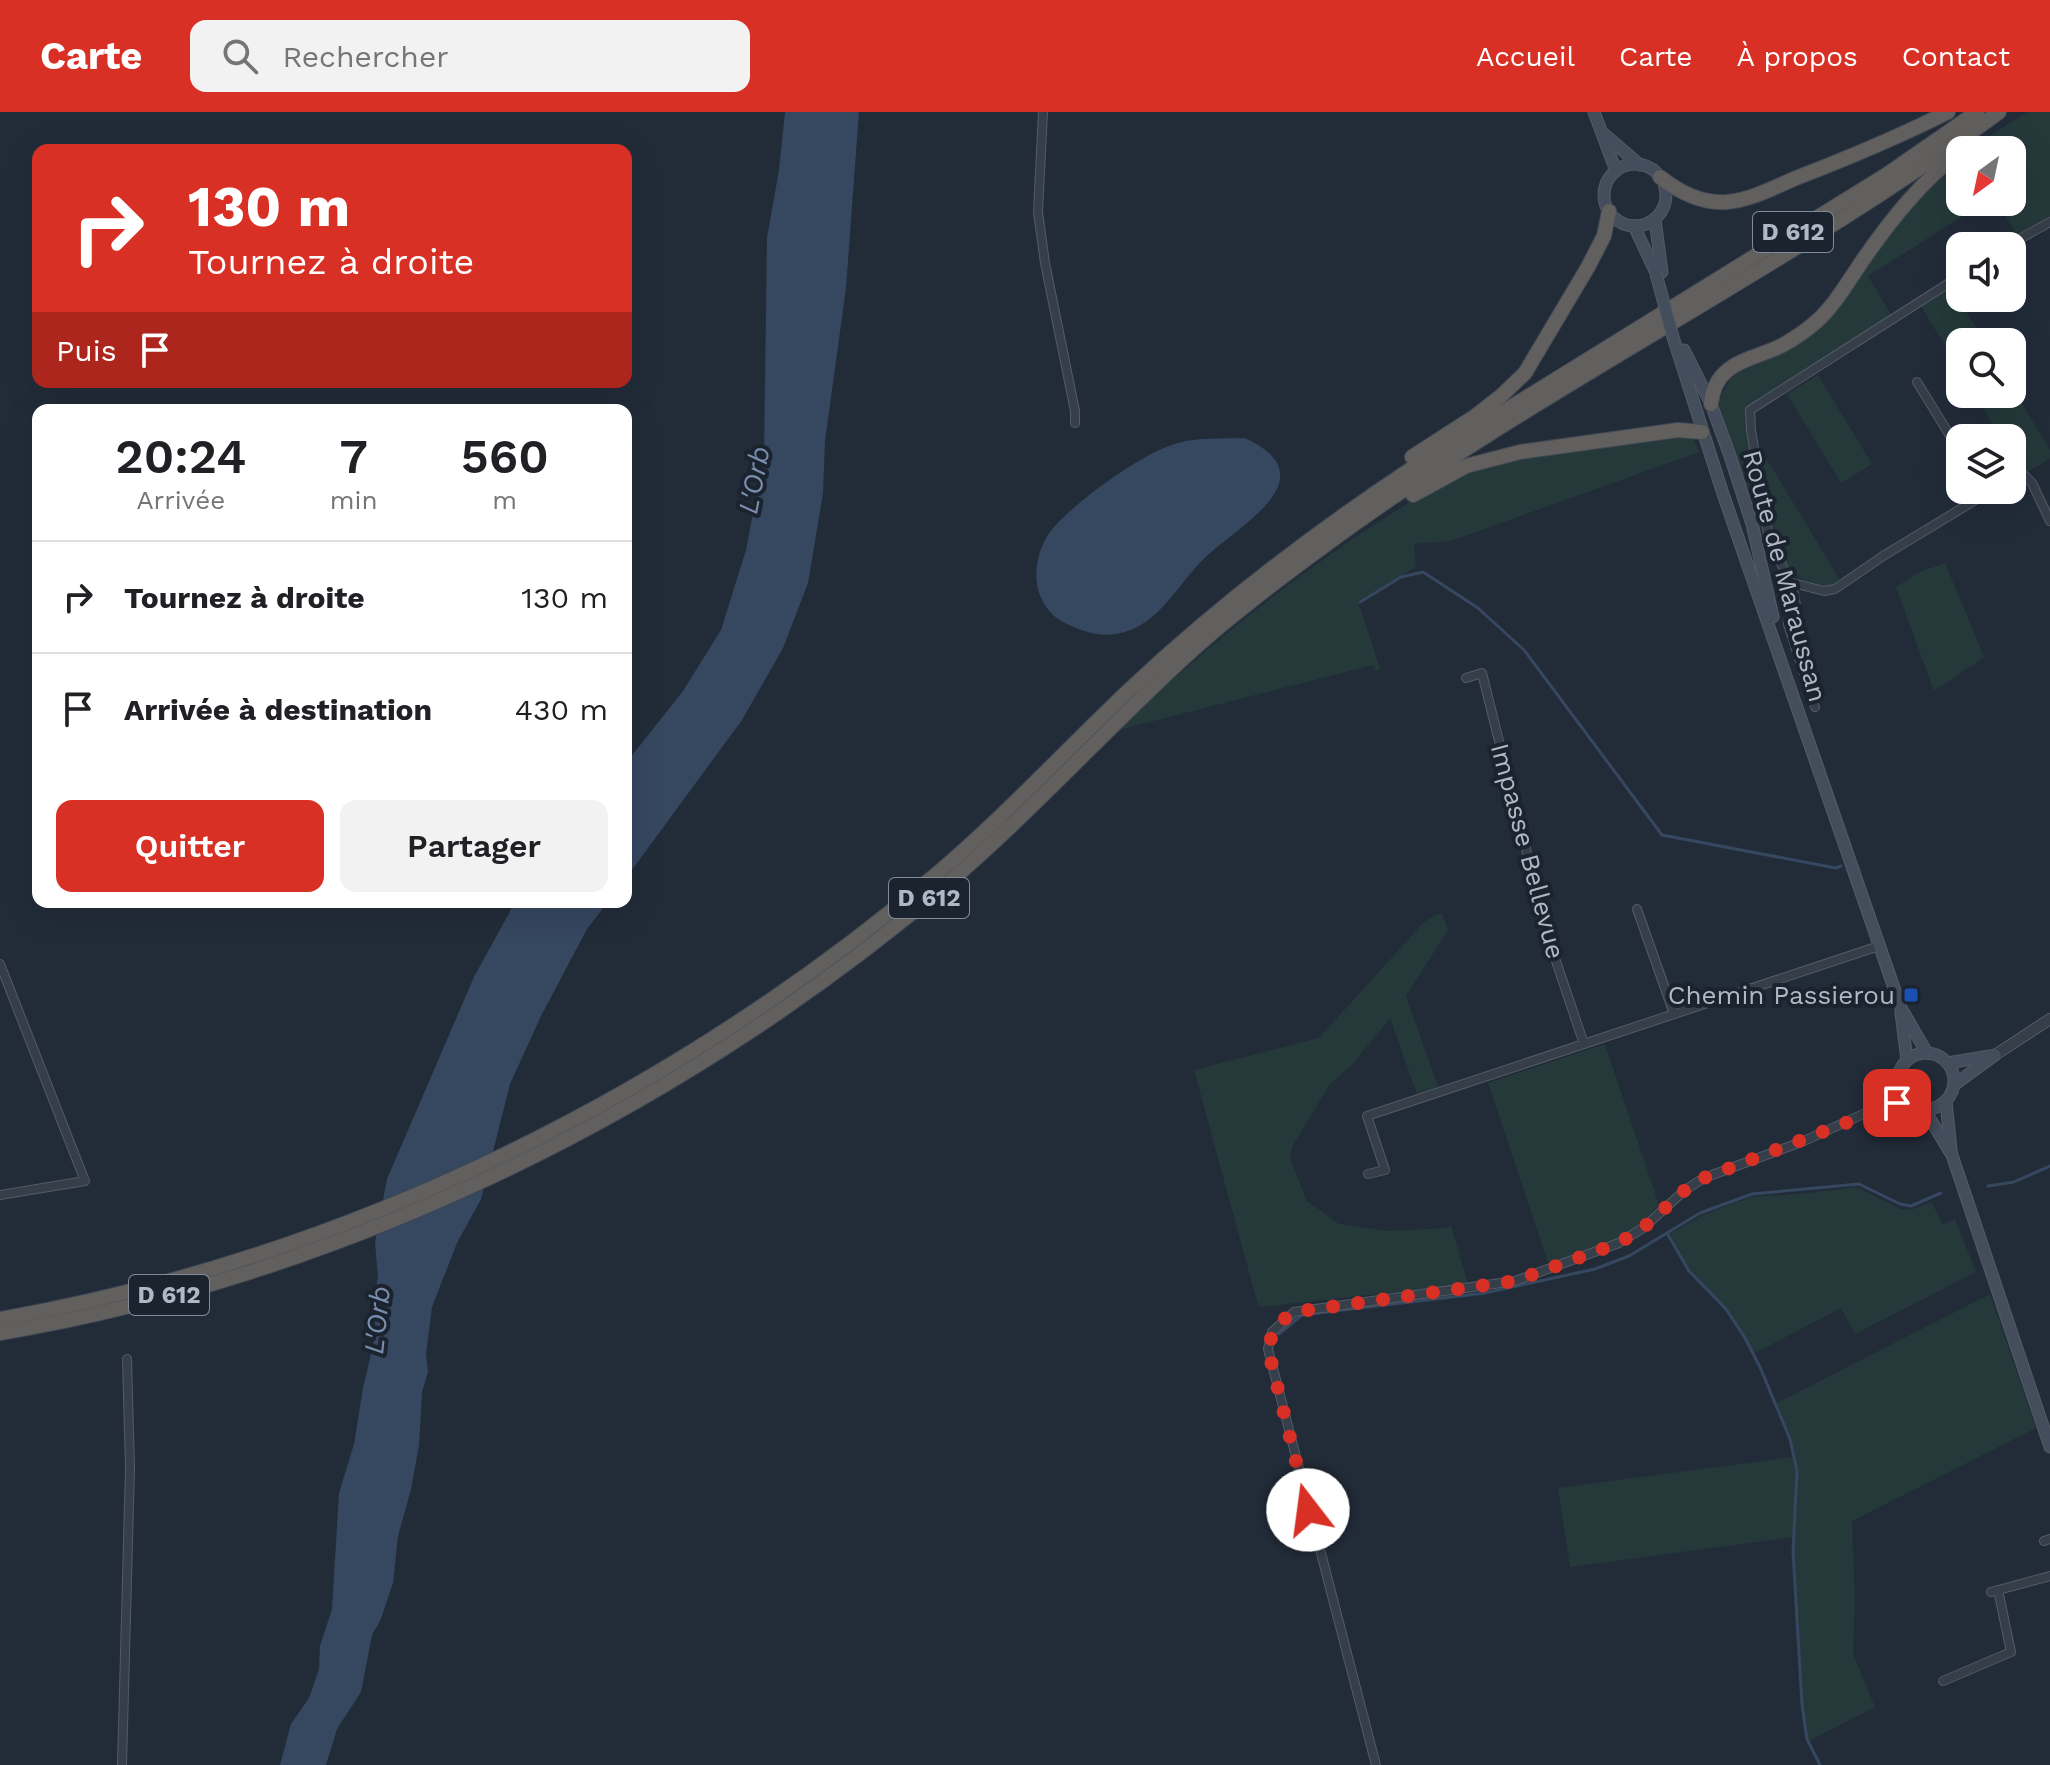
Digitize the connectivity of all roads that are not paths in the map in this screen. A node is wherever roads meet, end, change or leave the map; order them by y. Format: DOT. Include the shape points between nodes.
graph roads {
  1 [pos="1043,112"];
  2 [pos="1594,112"];
  3 [pos="1948,112"];
  4 [pos="1977,112"];
  5 [pos="1996,114"];
  6 [pos="1605,135"];
  7 [pos="1980,136"];
  8 [pos="1946,163"];
  9 [pos="1641,165"];
  10 [pos="1616,171"];
  11 [pos="1660,177"];
  12 [pos="1609,211"];
  13 [pos="1655,220"];
  14 [pos="2050,222"];
  15 [pos="1634,226"];
  16 [pos="2026,235"];
  17 [pos="1659,273"];
  18 [pos="1946,285"];
  19 [pos="1676,336"];
  20 [pos="1917,382"];
  21 [pos="1711,404"];
  22 [pos="1075,423"];
  23 [pos="1946,429"];
  24 [pos="1702,432"];
  25 [pos="2026,477"];
  26 [pos="1965,504"];
  27 [pos="1344,513"];
  28 [pos="2050,521"];
  29 [pos="1346,530"];
  30 [pos="1764,584"];
  31 [pos="1787,586"];
  32 [pos="1769,603"];
  33 [pos="1466,678"];
  34 [pos="1815,707"];
  35 [pos="1802,722"];
  36 [pos="1637,909"];
  37 [pos="1879,946"];
  38 [pos="0,964"];
  39 [pos="1901,1008"];
  40 [pos="1674,1014"];
  41 [pos="2050,1019"];
  42 [pos="1584,1044"];
  43 [pos="1927,1053"];
  44 [pos="1995,1055"];
  45 [pos="1907,1060"];
  46 [pos="1948,1063"];
  47 [pos="1898,1082"];
  48 [pos="1954,1085"];
  49 [pos="1905,1100"];
  50 [pos="1946,1102"];
  51 [pos="1924,1109"];
  52 [pos="1870,1111"];
  53 [pos="537,1146"];
  54 [pos="1952,1155"];
  55 [pos="1368,1174"];
  56 [pos="0,1195"];
  57 [pos="332,1235"];
  58 [pos="0,1319"];
  59 [pos="0,1333"];
  60 [pos="127,1359"];
  61 [pos="2045,1417"];
  62 [pos="2050,1447"];
  63 [pos="2050,1576"];
  64 [pos="1943,1681"];
  65 [pos="122,1765"];
  66 [pos="1376,1765"];
  1 -- 22 [label="street" via="1038,212"];
  2 -- 6 [label="main road"];
  3 -- 11 [label="highway" via="1885,143 1727,202 1695,198"];
  4 -- 27 [label="highway, D 612" via="1886,175"];
  5 -- 7 [label="highway"];
  5 -- 29 [label="highway, D 612" via="1892,187"];
  6 -- 9 [label="main road"];
  6 -- 10 [label="main road"];
  8 -- 21 [label="highway" via="1904,204 1818,320 1792,340 1730,367 1718,378"];
  9 -- 10 [label="main road"];
  9 -- 11 [label="main road"];
  10 -- 12 [label="main road" via="1606,185"];
  11 -- 13 [label="main road" via="1665,204"];
  12 -- 15 [label="main road"];
  12 -- 27 [label="highway" via="1604,236 1588,267 1525,373 1474,417 1357,494"];
  13 -- 15 [label="main road"];
  13 -- 17 [label="main road, Route de Maraussan"];
  14 -- 16 [label="street"];
  15 -- 17 [label="main road, Route de Maraussan"];
  17 -- 19 [label="main road, Route de Maraussan, bridge"];
  18 -- 31 [label="street" via="1750,410 1769,540"];
  19 -- 21 [label="main road, Route de Maraussan"];
  19 -- 24 [label="main road, Route de Maraussan"];
  20 -- 23 [label="street"];
  21 -- 30 [label="main road, Route de Maraussan" via="1752,524"];
  24 -- 29 [label="highway" via="1678,430 1520,452 1466,466 1368,524"];
  24 -- 35 [label="main road, Route de Maraussan"];
  25 -- 28 [label="street"];
  26 -- 31 [label="street" via="1835,589"];
  27 -- 53 [label="highway, D 612" via="1201,625 986,831 837,954 711,1041"];
  29 -- 53 [label="highway, D 612" via="1191,651 995,841 847,964 720,1052"];
  30 -- 31 [label="street"];
  30 -- 32 [label="main road, Route de Maraussan"];
  31 -- 32 [label="street"];
  31 -- 34 [label="street" via="1796,605 1788,624"];
  32 -- 35 [label="main road, Route de Maraussan"];
  33 -- 42 [label="street, Impasse Bellevue" via="1482,673 1534,896"];
  35 -- 37 [label="main road"];
  36 -- 40 [label="street"];
  37 -- 39 [label="main road"];
  37 -- 40 [label="street"];
  38 -- 56 [label="street" via="85,1181"];
  39 -- 43 [label="main road"];
  39 -- 45 [label="main road"];
  40 -- 42 [label="street"];
  41 -- 44 [label="street"];
  42 -- 55 [label="street" via="1367,1116 1385,1170"];
  43 -- 45 [label="main road"];
  43 -- 46 [label="main road"];
  44 -- 46 [label="main road"];
  44 -- 48 [label="main road"];
  45 -- 47 [label="main road"];
  46 -- 48 [label="main road"];
  47 -- 49 [label="main road"];
  47 -- 52 [label="street"];
  48 -- 50 [label="main road"];
  49 -- 51 [label="main road"];
  49 -- 52 [label="street"];
  50 -- 51 [label="main road"];
  50 -- 54 [label="main road"];
  51 -- 54 [label="main road"];
  52 -- 66 [label="street" via="1704,1178 1619,1243 1515,1281 1294,1312 1272,1332 1268,1349"];
  53 -- 57 [label="highway, D 612" via="438,1199"];
  54 -- 61 [label="main road"];
  57 -- 58 [label="highway, D 612" via="151,1286"];
  57 -- 59 [label="highway, D 612" via="189,1290"];
  60 -- 65 [label="street" via="130,1468"];
  61 -- 62 [label="main road"];
  63 -- 64 [label="street" via="1994,1591 2011,1652"];
}
